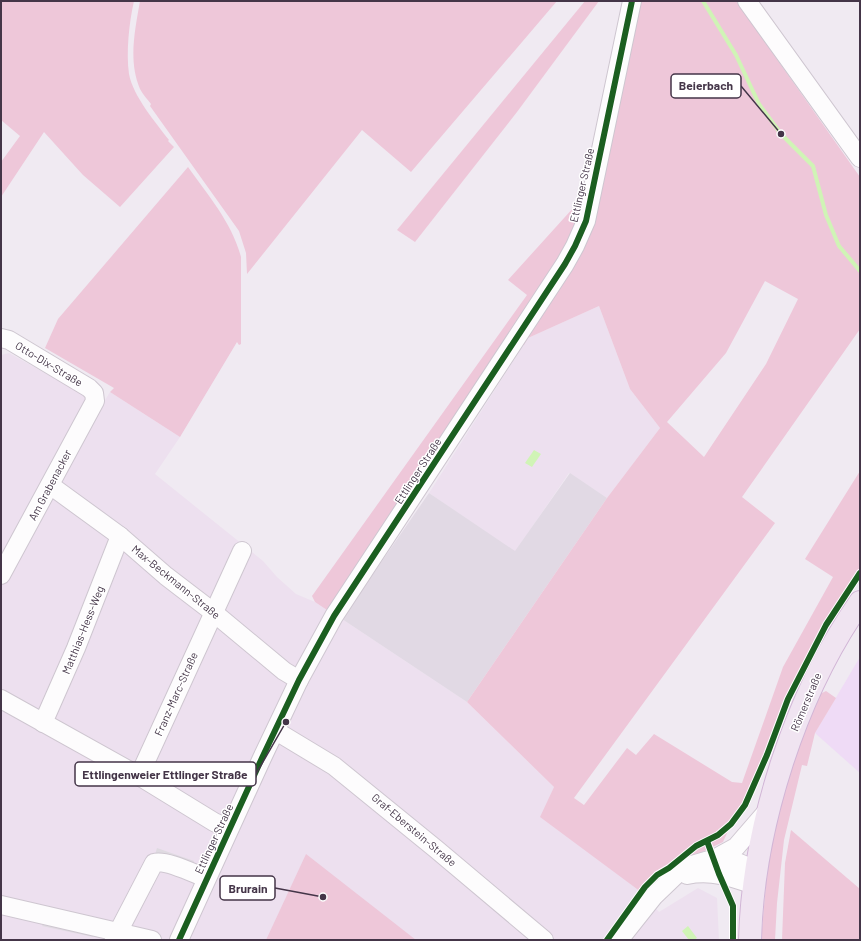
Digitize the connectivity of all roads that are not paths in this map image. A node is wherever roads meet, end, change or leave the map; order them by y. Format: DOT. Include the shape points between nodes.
graph roads {
  1 [pos="632,1"];
  2 [pos="748,1"];
  3 [pos="860,158"];
  4 [pos="1,338"];
  5 [pos="94,393"];
  6 [pos="50,485"];
  7 [pos="120,536"];
  8 [pos="242,551"];
  9 [pos="1,575"];
  10 [pos="860,602"];
  11 [pos="213,612"];
  12 [pos="299,680"];
  13 [pos="1,698"];
  14 [pos="43,723"];
  15 [pos="276,731"];
  16 [pos="139,776"];
  17 [pos="769,809"];
  18 [pos="229,829"];
  19 [pos="716,858"];
  20 [pos="206,878"];
  21 [pos="671,880"];
  22 [pos="755,880"];
  23 [pos="1,905"];
  24 [pos="116,936"];
  25 [pos="152,940"];
  26 [pos="179,940"];
  27 [pos="544,940"];
  28 [pos="619,940"];
  29 [pos="750,940"];
  1 -- 12 [label="street, Ettlinger Straße" via="586,221 576,246 342,602"];
  2 -- 3 [label="street"];
  4 -- 5 [label="street, Otto-Dix-Straße" via="9,340"];
  5 -- 6 [label="street, Am Grabenacker" via="95,401"];
  6 -- 7 [label="street, Max-Beckmann-Straße"];
  6 -- 9 [label="street, Am Grabenacker"];
  7 -- 11 [label="street, Max-Beckmann-Straße"];
  7 -- 14 [label="street, Matthias-Hess-Weg"];
  8 -- 11 [label="street, Franz-Marc-Straße"];
  10 -- 17 [label="main road, Römerstraße" via="834,643 801,710"];
  11 -- 12 [label="street, Max-Beckmann-Straße" via="284,671"];
  11 -- 16 [label="street, Franz-Marc-Straße"];
  12 -- 15 [label="street, Ettlinger Straße"];
  13 -- 14 [label="street"];
  14 -- 16 [label="street"];
  15 -- 18 [label="street, Ettlinger Straße"];
  15 -- 27 [label="street, Graf-Eberstein-Straße" via="334,766"];
  16 -- 18 [label="street"];
  17 -- 19 [label="street, Römerstraße" via="736,847"];
  17 -- 22 [label="main road, Römerstraße"];
  18 -- 20 [label="street, Ettlinger Straße"];
  19 -- 21 [label="street, Römerstraße" via="685,868"];
  19 -- 22 [label="street" via="745,865 751,869"];
  20 -- 24 [label="street" via="173,866 154,863"];
  20 -- 26 [label="street, Ettlinger Straße"];
  21 -- 22 [label="street" via="688,874 706,873"];
  21 -- 28 [label="street, Römerstraße" via="654,896"];
  22 -- 29 [label="main road, Römerstraße" via="750,914"];
  23 -- 24 [label="street"];
  24 -- 25 [label="street"];
}
